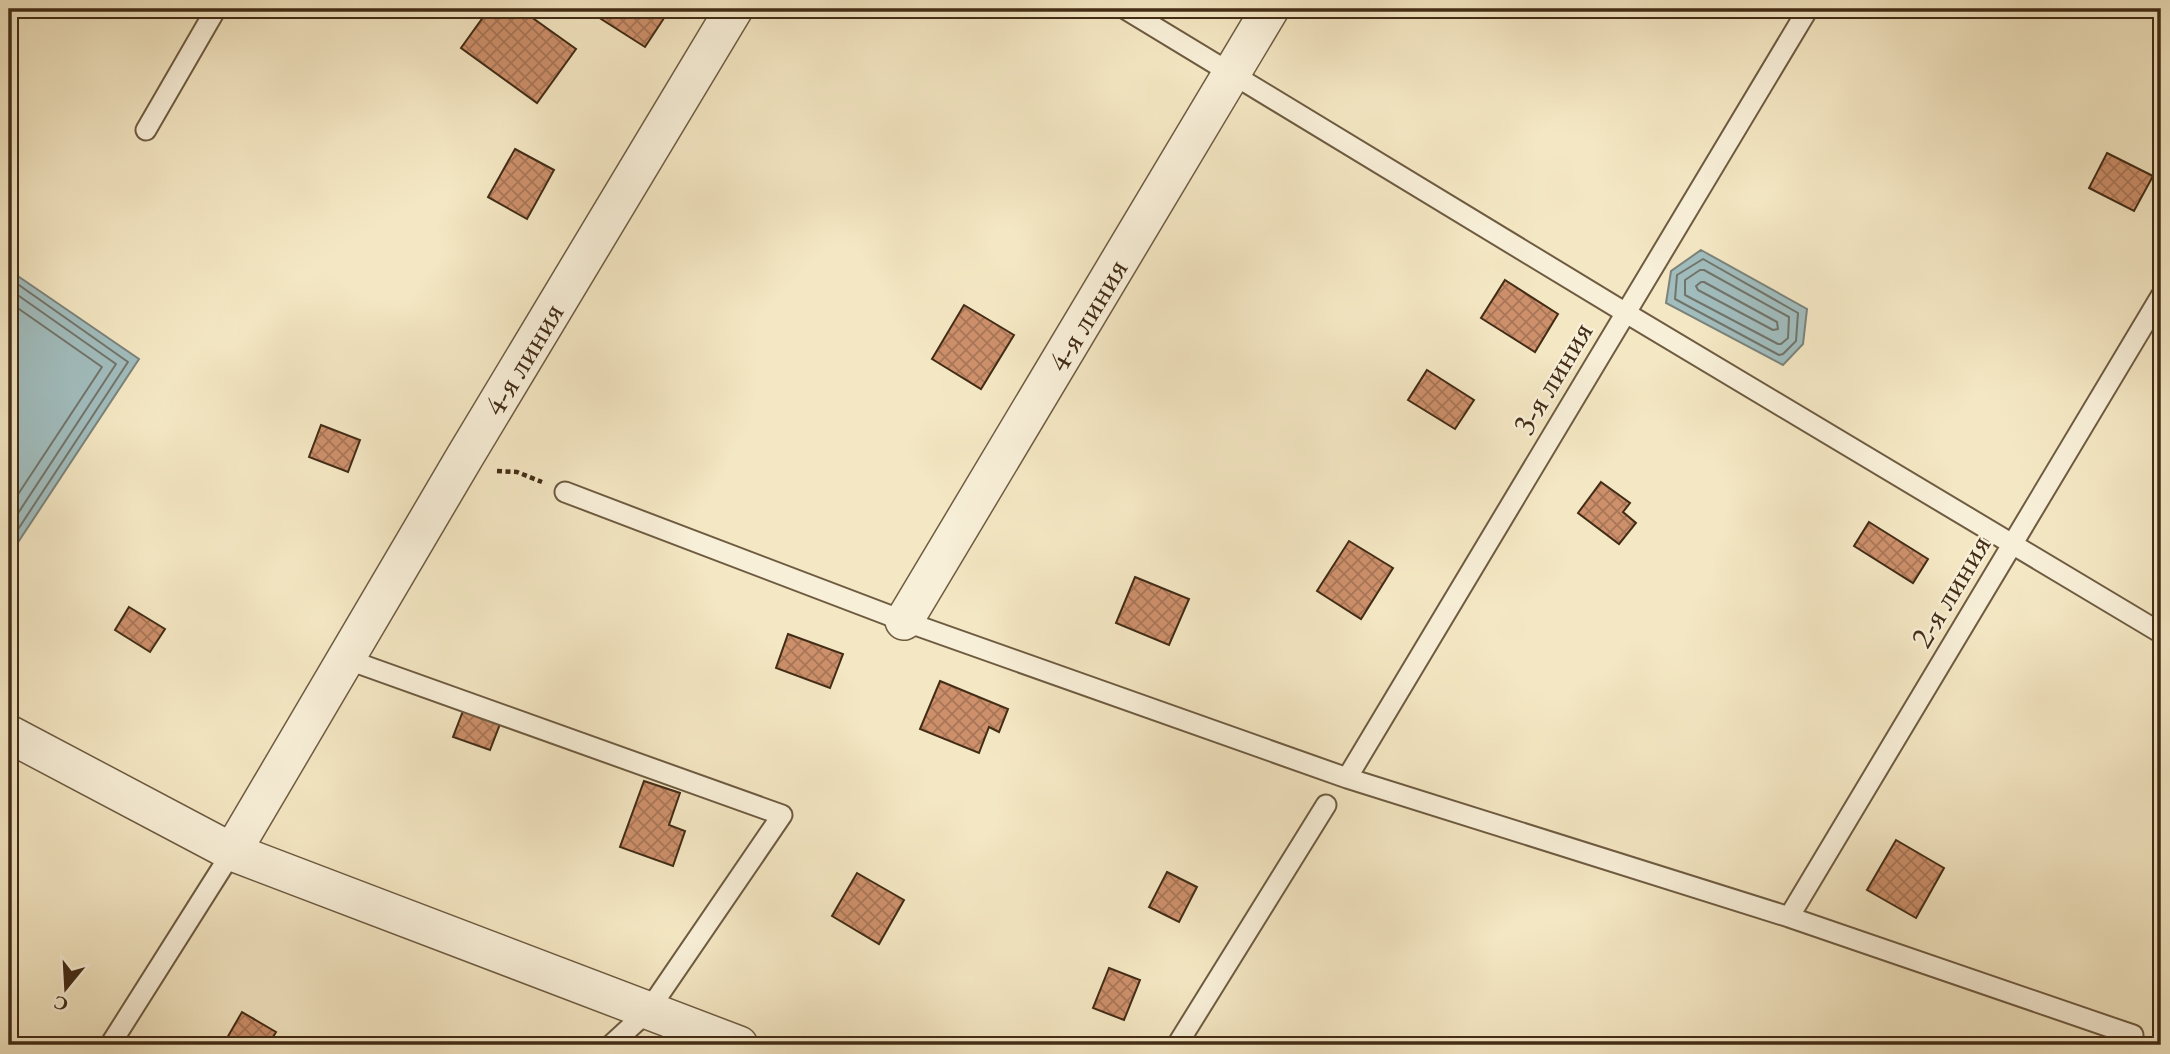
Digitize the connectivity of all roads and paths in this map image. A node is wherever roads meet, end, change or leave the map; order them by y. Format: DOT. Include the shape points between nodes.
graph roads {
  1 [pos="216,9"];
  2 [pos="734,9"];
  3 [pos="1125,9"];
  4 [pos="1270,9"];
  5 [pos="1808,9"];
  6 [pos="1232,72"];
  7 [pos="146,130"];
  8 [pos="2161,296"];
  9 [pos="1626,313"];
  10 [pos="464,458"];
  11 [pos="565,492"];
  12 [pos="2012,544"];
  13 [pos="904,621"];
  14 [pos="2161,633"];
  15 [pos="346,659"];
  16 [pos="9,734"];
  17 [pos="1347,778"];
  18 [pos="1326,805"];
  19 [pos="232,852"];
  20 [pos="1789,917"];
  21 [pos="648,1011"];
  22 [pos="2133,1035"];
  23 [pos="110,1045"];
  24 [pos="611,1045"];
  25 [pos="739,1045"];
  26 [pos="1177,1045"];
  1 -- 7 [label="lane"];
  2 -- 10 [label="street, 4-я линия"];
  3 -- 6 [label="lane"];
  4 -- 6 [label="street, 4-я линия"];
  5 -- 9 [label="lane, 3-я линия"];
  6 -- 9 [label="lane"];
  6 -- 13 [label="street, 4-я линия"];
  8 -- 12 [label="lane, 2-я линия"];
  9 -- 12 [label="lane"];
  9 -- 17 [label="lane, 3-я линия"];
  10 -- 11 [label="path" via="488,470 517,472"];
  10 -- 15 [label="street, 4-я линия"];
  11 -- 13 [label="lane"];
  12 -- 14 [label="lane"];
  12 -- 20 [label="lane, 2-я линия"];
  13 -- 17 [label="lane"];
  15 -- 19 [label="street, 4-я линия"];
  15 -- 21 [label="lane" via="782,816"];
  16 -- 19 [label="street"];
  17 -- 20 [label="lane"];
  18 -- 26 [label="lane"];
  19 -- 21 [label="street"];
  19 -- 23 [label="lane"];
  20 -- 22 [label="lane"];
  21 -- 24 [label="lane"];
  21 -- 25 [label="street"];
}
